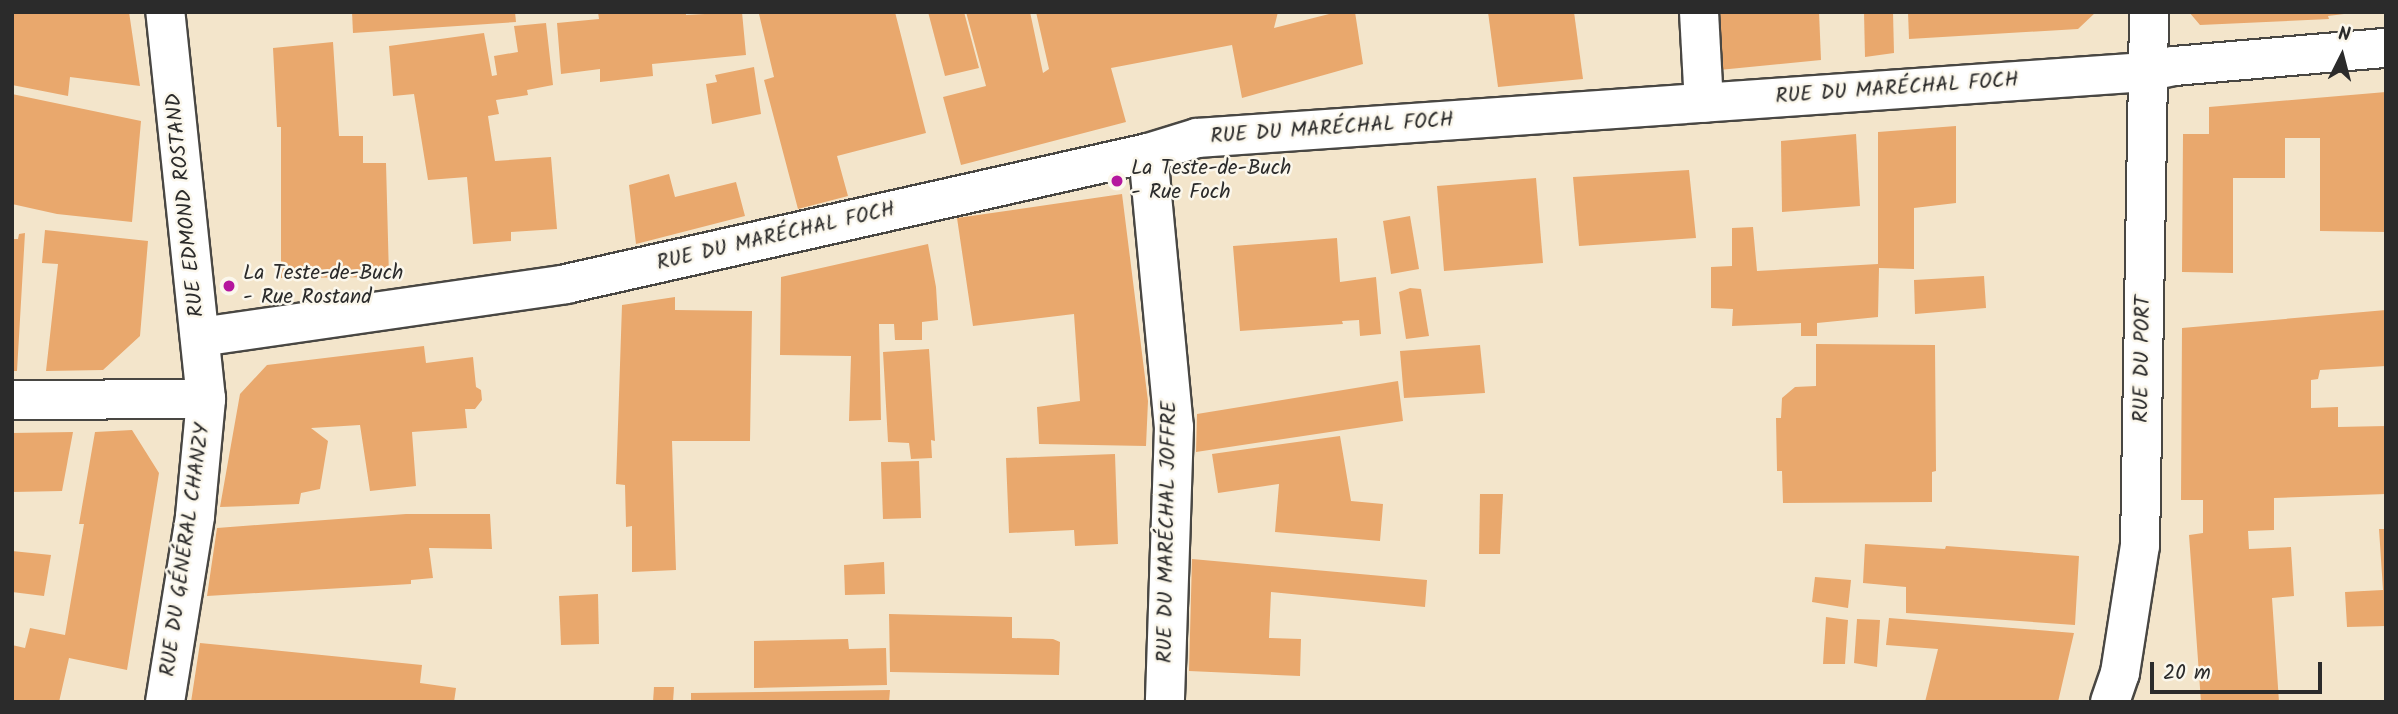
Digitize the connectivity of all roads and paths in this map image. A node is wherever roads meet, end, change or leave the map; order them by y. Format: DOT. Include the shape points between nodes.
graph roads {
  1 [pos="165,12"];
  2 [pos="1699,12"];
  3 [pos="2149,12"];
  4 [pos="2386,48"];
  5 [pos="2146,72"];
  6 [pos="1703,103"];
  7 [pos="1148,153"];
  8 [pos="200,337"];
  9 [pos="206,399"];
  10 [pos="12,400"];
  11 [pos="165,702"];
  12 [pos="1165,702"];
  13 [pos="2110,702"];
  1 -- 8 [label="street, RUE EDMOND ROSTAND"];
  2 -- 6 [label="street"];
  3 -- 5 [label="street, RUE DU PORT"];
  4 -- 5 [label="street, RUE DU MARÉCHAL FOCH"];
  5 -- 6 [label="street, RUE DU MARÉCHAL FOCH"];
  5 -- 13 [label="street, RUE DU PORT" via="2140,546 2120,673"];
  6 -- 7 [label="street, RUE DU MARÉCHAL FOCH" via="1197,138"];
  7 -- 8 [label="street, RUE DU MARÉCHAL FOCH" via="566,284"];
  7 -- 12 [label="street, RUE DU MARÉCHAL JOFFRE" via="1174,427"];
  8 -- 9 [label="street, RUE EDMOND ROSTAND"];
  9 -- 10 [label="street"];
  9 -- 11 [label="street, RUE DU GÉNÉRAL CHANZY" via="195,516"];
}
